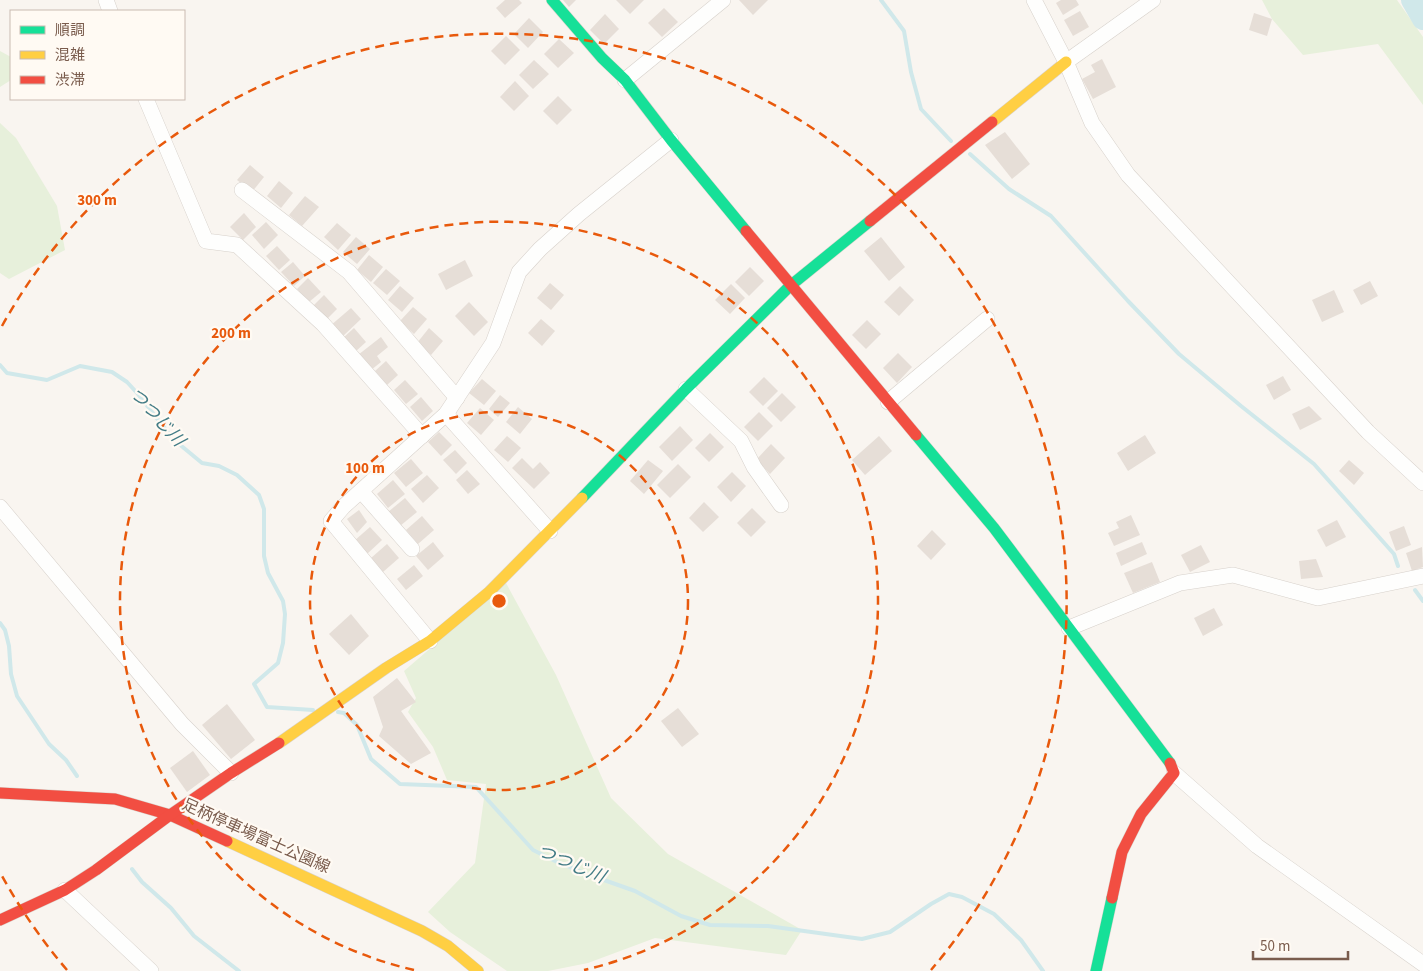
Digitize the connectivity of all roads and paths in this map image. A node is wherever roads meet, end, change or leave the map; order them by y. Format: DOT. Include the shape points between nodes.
graph roads {
  1 [pos="552,0"];
  2 [pos="723,0"];
  3 [pos="1034,0"];
  4 [pos="1153,0"];
  5 [pos="1066,62"];
  6 [pos="625,80"];
  7 [pos="146,100"];
  8 [pos="671,140"];
  9 [pos="242,190"];
  10 [pos="790,286"];
  11 [pos="987,319"];
  12 [pos="686,389"];
  13 [pos="458,398"];
  14 [pos="888,402"];
  15 [pos="446,414"];
  16 [pos="422,436"];
  17 [pos="1423,483"];
  18 [pos="361,491"];
  19 [pos="781,505"];
  20 [pos="0,506"];
  21 [pos="550,531"];
  22 [pos="412,549"];
  23 [pos="1423,576"];
  24 [pos="1069,628"];
  25 [pos="430,641"];
  26 [pos="231,773"];
  27 [pos="1174,773"];
  28 [pos="0,794"];
  29 [pos="170,815"];
  30 [pos="64,890"];
  31 [pos="0,920"];
  32 [pos="1423,964"];
  33 [pos="150,971"];
  34 [pos="478,971"];
  35 [pos="1096,971"];
  1 -- 6 [label="street"];
  2 -- 6 [label="street"];
  3 -- 5 [label="street"];
  4 -- 5 [label="street"];
  5 -- 10 [label="street"];
  5 -- 17 [label="street" via="1092,123 1128,174 1368,432"];
  6 -- 8 [label="street"];
  7 -- 16 [label="street" via="206,241 237,245 323,324"];
  8 -- 10 [label="street"];
  8 -- 13 [label="street" via="579,214 519,272 493,343"];
  9 -- 13 [label="street" via="349,272"];
  10 -- 12 [label="street"];
  10 -- 14 [label="street"];
  11 -- 14 [label="street"];
  12 -- 19 [label="street" via="741,440 754,467"];
  12 -- 21 [label="street"];
  13 -- 15 [label="street"];
  14 -- 24 [label="street" via="994,528"];
  15 -- 16 [label="street"];
  15 -- 21 [label="street"];
  16 -- 18 [label="street"];
  18 -- 22 [label="street"];
  18 -- 25 [label="street" via="331,521"];
  20 -- 26 [label="street" via="182,724"];
  21 -- 25 [label="street" via="489,592"];
  23 -- 24 [label="street" via="1318,598 1233,575 1180,583"];
  24 -- 27 [label="street"];
  25 -- 26 [label="street"];
  26 -- 29 [label="street"];
  27 -- 32 [label="street" via="1257,846"];
  27 -- 35 [label="street" via="1141,814 1122,852"];
  28 -- 29 [label="street, 足柄停車場富士公園線" via="115,799"];
  29 -- 30 [label="street"];
  29 -- 34 [label="street, 足柄停車場富士公園線" via="422,931 448,946"];
  30 -- 31 [label="street"];
  30 -- 33 [label="street"];
}
